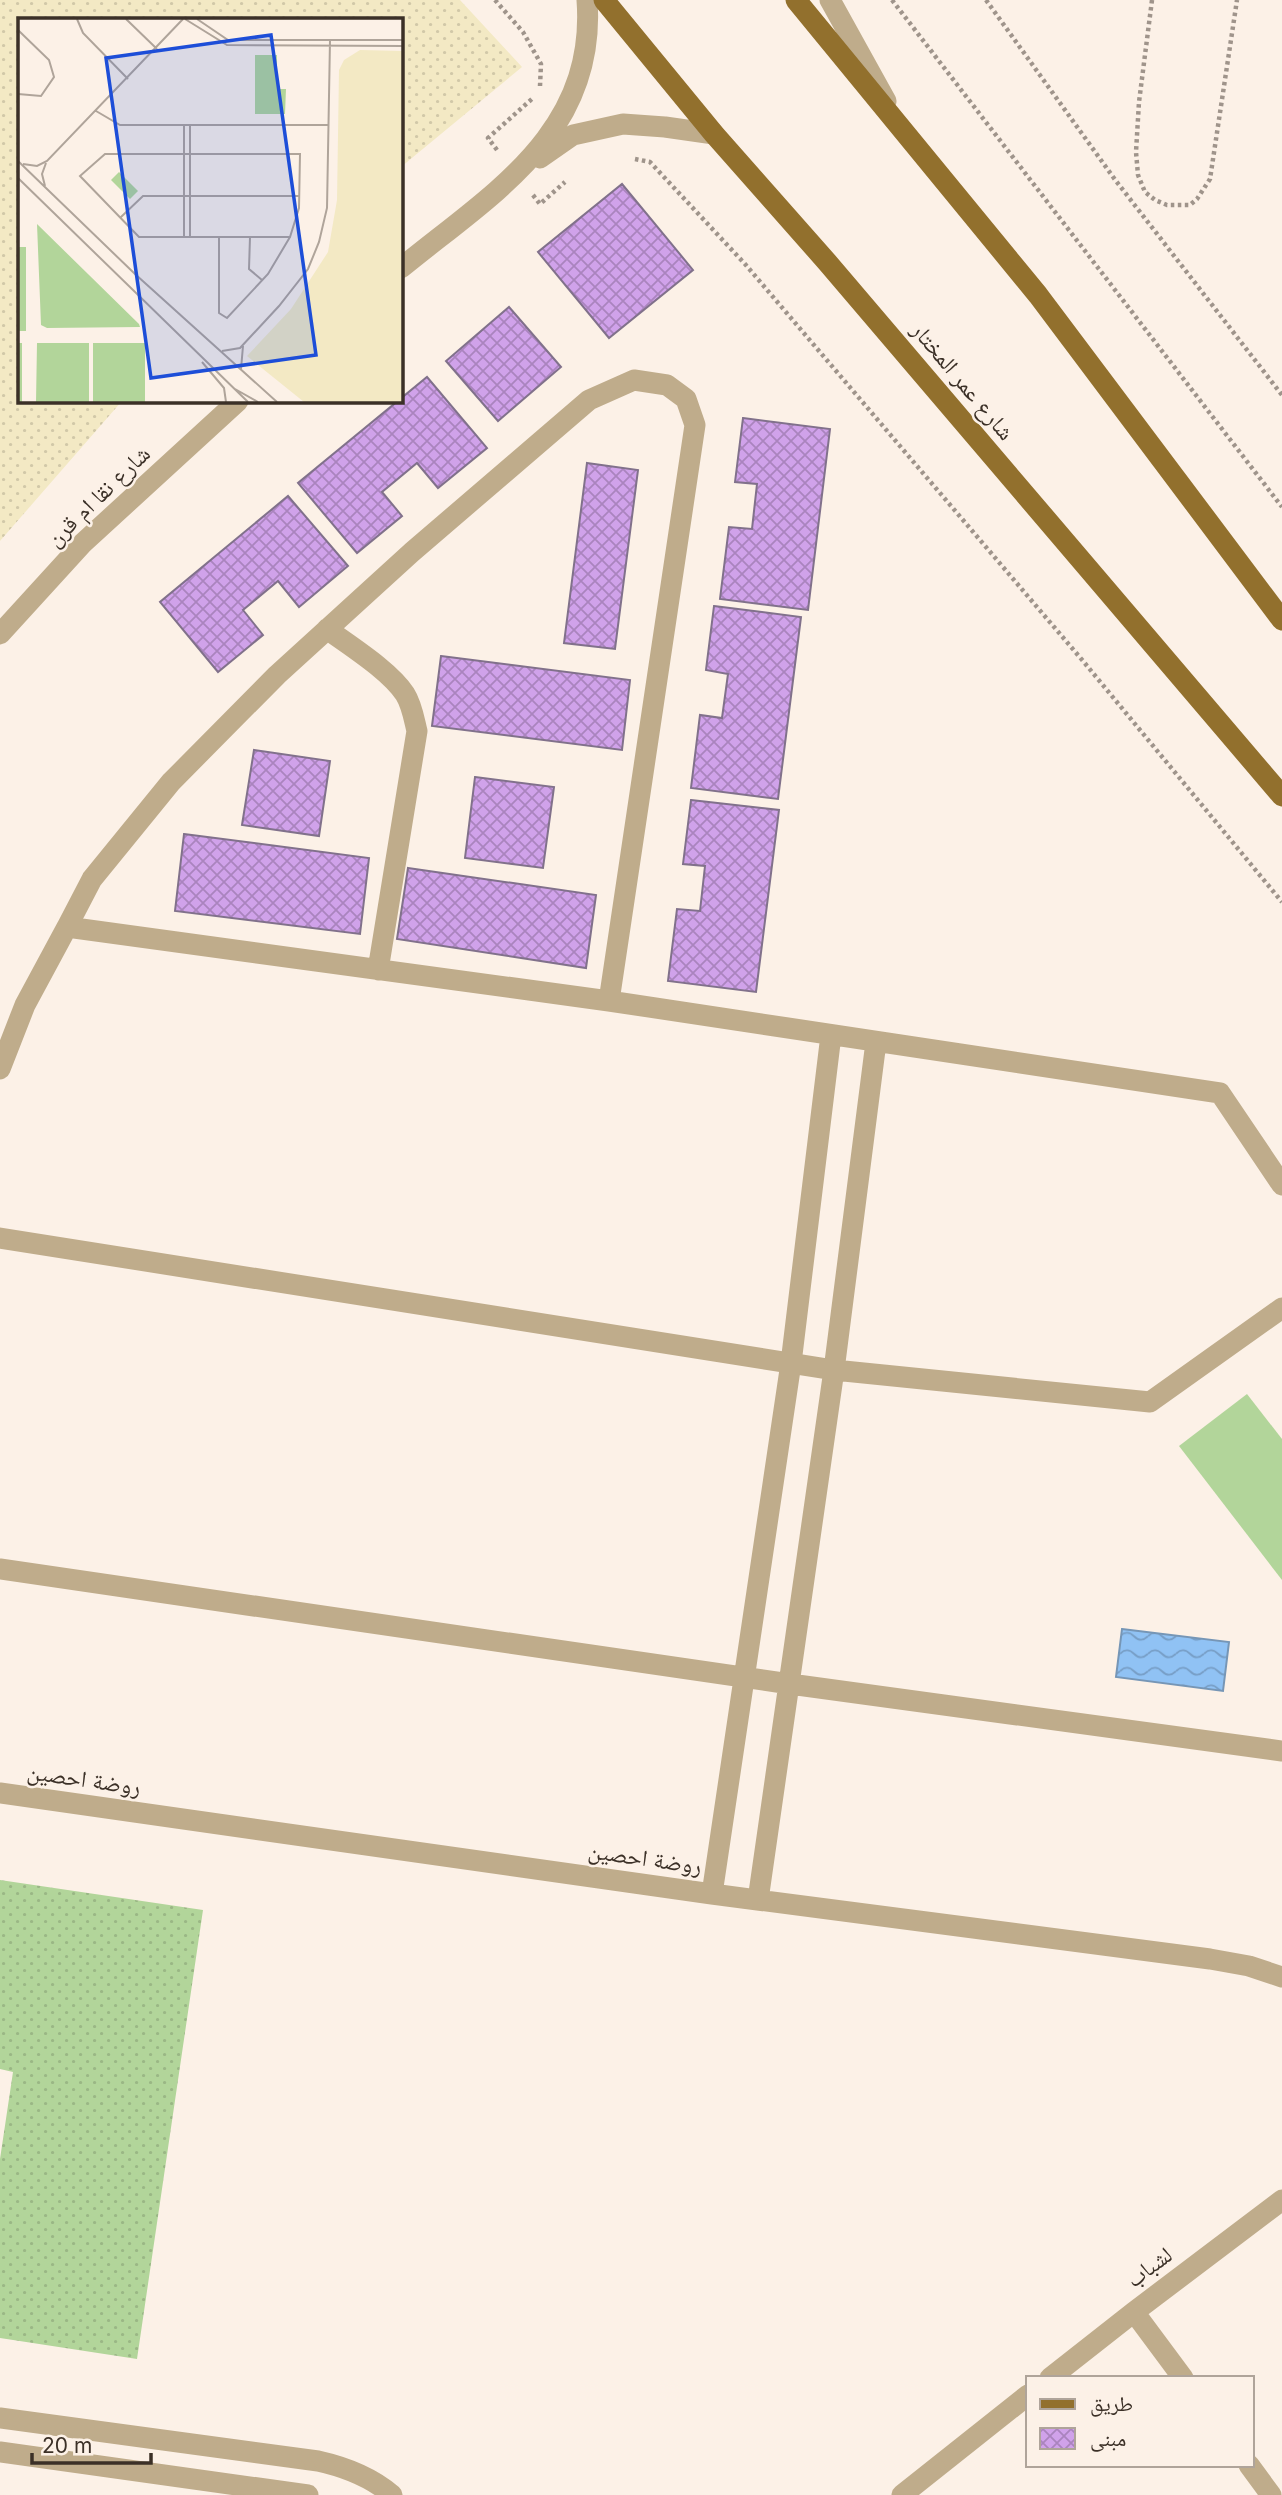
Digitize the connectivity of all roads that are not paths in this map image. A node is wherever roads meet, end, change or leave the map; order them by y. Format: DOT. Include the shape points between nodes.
graph roads {
  1 [pos="587,0"];
  2 [pos="604,0"];
  3 [pos="796,0"];
  4 [pos="830,0"];
  5 [pos="904,133"];
  6 [pos="714,134"];
  7 [pos="515,175"];
  8 [pos="402,267"];
  9 [pos="237,402"];
  10 [pos="1282,620"];
  11 [pos="327,629"];
  12 [pos="0,634"];
  13 [pos="1282,796"];
  14 [pos="67,927"];
  15 [pos="378,970"];
  16 [pos="609,1001"];
  17 [pos="831,1035"];
  18 [pos="876,1042"];
  19 [pos="0,1069"];
  20 [pos="1282,1185"];
  21 [pos="0,1238"];
  22 [pos="1282,1308"];
  23 [pos="791,1363"];
  24 [pos="834,1370"];
  25 [pos="0,1569"];
  26 [pos="745,1677"];
  27 [pos="790,1684"];
  28 [pos="1282,1751"];
  29 [pos="0,1793"];
  30 [pos="712,1894"];
  31 [pos="758,1900"];
  32 [pos="1282,1977"];
  33 [pos="1282,2200"];
  34 [pos="1134,2312"];
  35 [pos="1053,2376"];
  36 [pos="1182,2376"];
  37 [pos="1026,2397"];
  38 [pos="0,2418"];
  39 [pos="0,2452"];
  40 [pos="1250,2467"];
  41 [pos="308,2495"];
  42 [pos="392,2495"];
  43 [pos="902,2495"];
  44 [pos="1271,2495"];
  1 -- 7 [label="street" via="589,24 572,94 548,138"];
  2 -- 6 [label="main road, شارع عمر المختار"];
  3 -- 5 [label="main road"];
  4 -- 5 [label="street"];
  5 -- 10 [label="main road" via="1038,295"];
  6 -- 7 [label="street" via="623,124 573,135"];
  6 -- 13 [label="main road, شارع عمر المختار"];
  7 -- 8 [label="street"];
  9 -- 12 [label="street, شارع نقا ام قرن" via="83,543"];
  11 -- 14 [label="street" via="171,782 92,879"];
  11 -- 15 [label="street" via="405,693 417,731"];
  11 -- 16 [label="street" via="589,400 634,380 667,385 686,399 695,425"];
  14 -- 15 [label="street"];
  14 -- 19 [label="street" via="25,1005"];
  15 -- 16 [label="street"];
  16 -- 17 [label="street"];
  17 -- 18 [label="street"];
  17 -- 23 [label="street"];
  18 -- 20 [label="street" via="1220,1093"];
  18 -- 24 [label="street"];
  21 -- 23 [label="street"];
  22 -- 24 [label="street" via="1150,1402"];
  23 -- 24 [label="street"];
  23 -- 26 [label="street"];
  24 -- 27 [label="street"];
  25 -- 26 [label="street"];
  26 -- 27 [label="street"];
  26 -- 30 [label="street"];
  27 -- 28 [label="street"];
  27 -- 31 [label="street"];
  29 -- 30 [label="street, روضة احصين"];
  30 -- 31 [label="street, روضة احصين"];
  31 -- 32 [label="street, روضة احصين" via="1210,1959"];
  33 -- 34 [label="street, لشباب"];
  34 -- 35 [label="street, لشباب"];
  34 -- 36 [label="street"];
  37 -- 43 [label="street"];
  38 -- 42 [label="street" via="318,2461 366,2477"];
  39 -- 41 [label="street"];
  40 -- 44 [label="street"];
}
